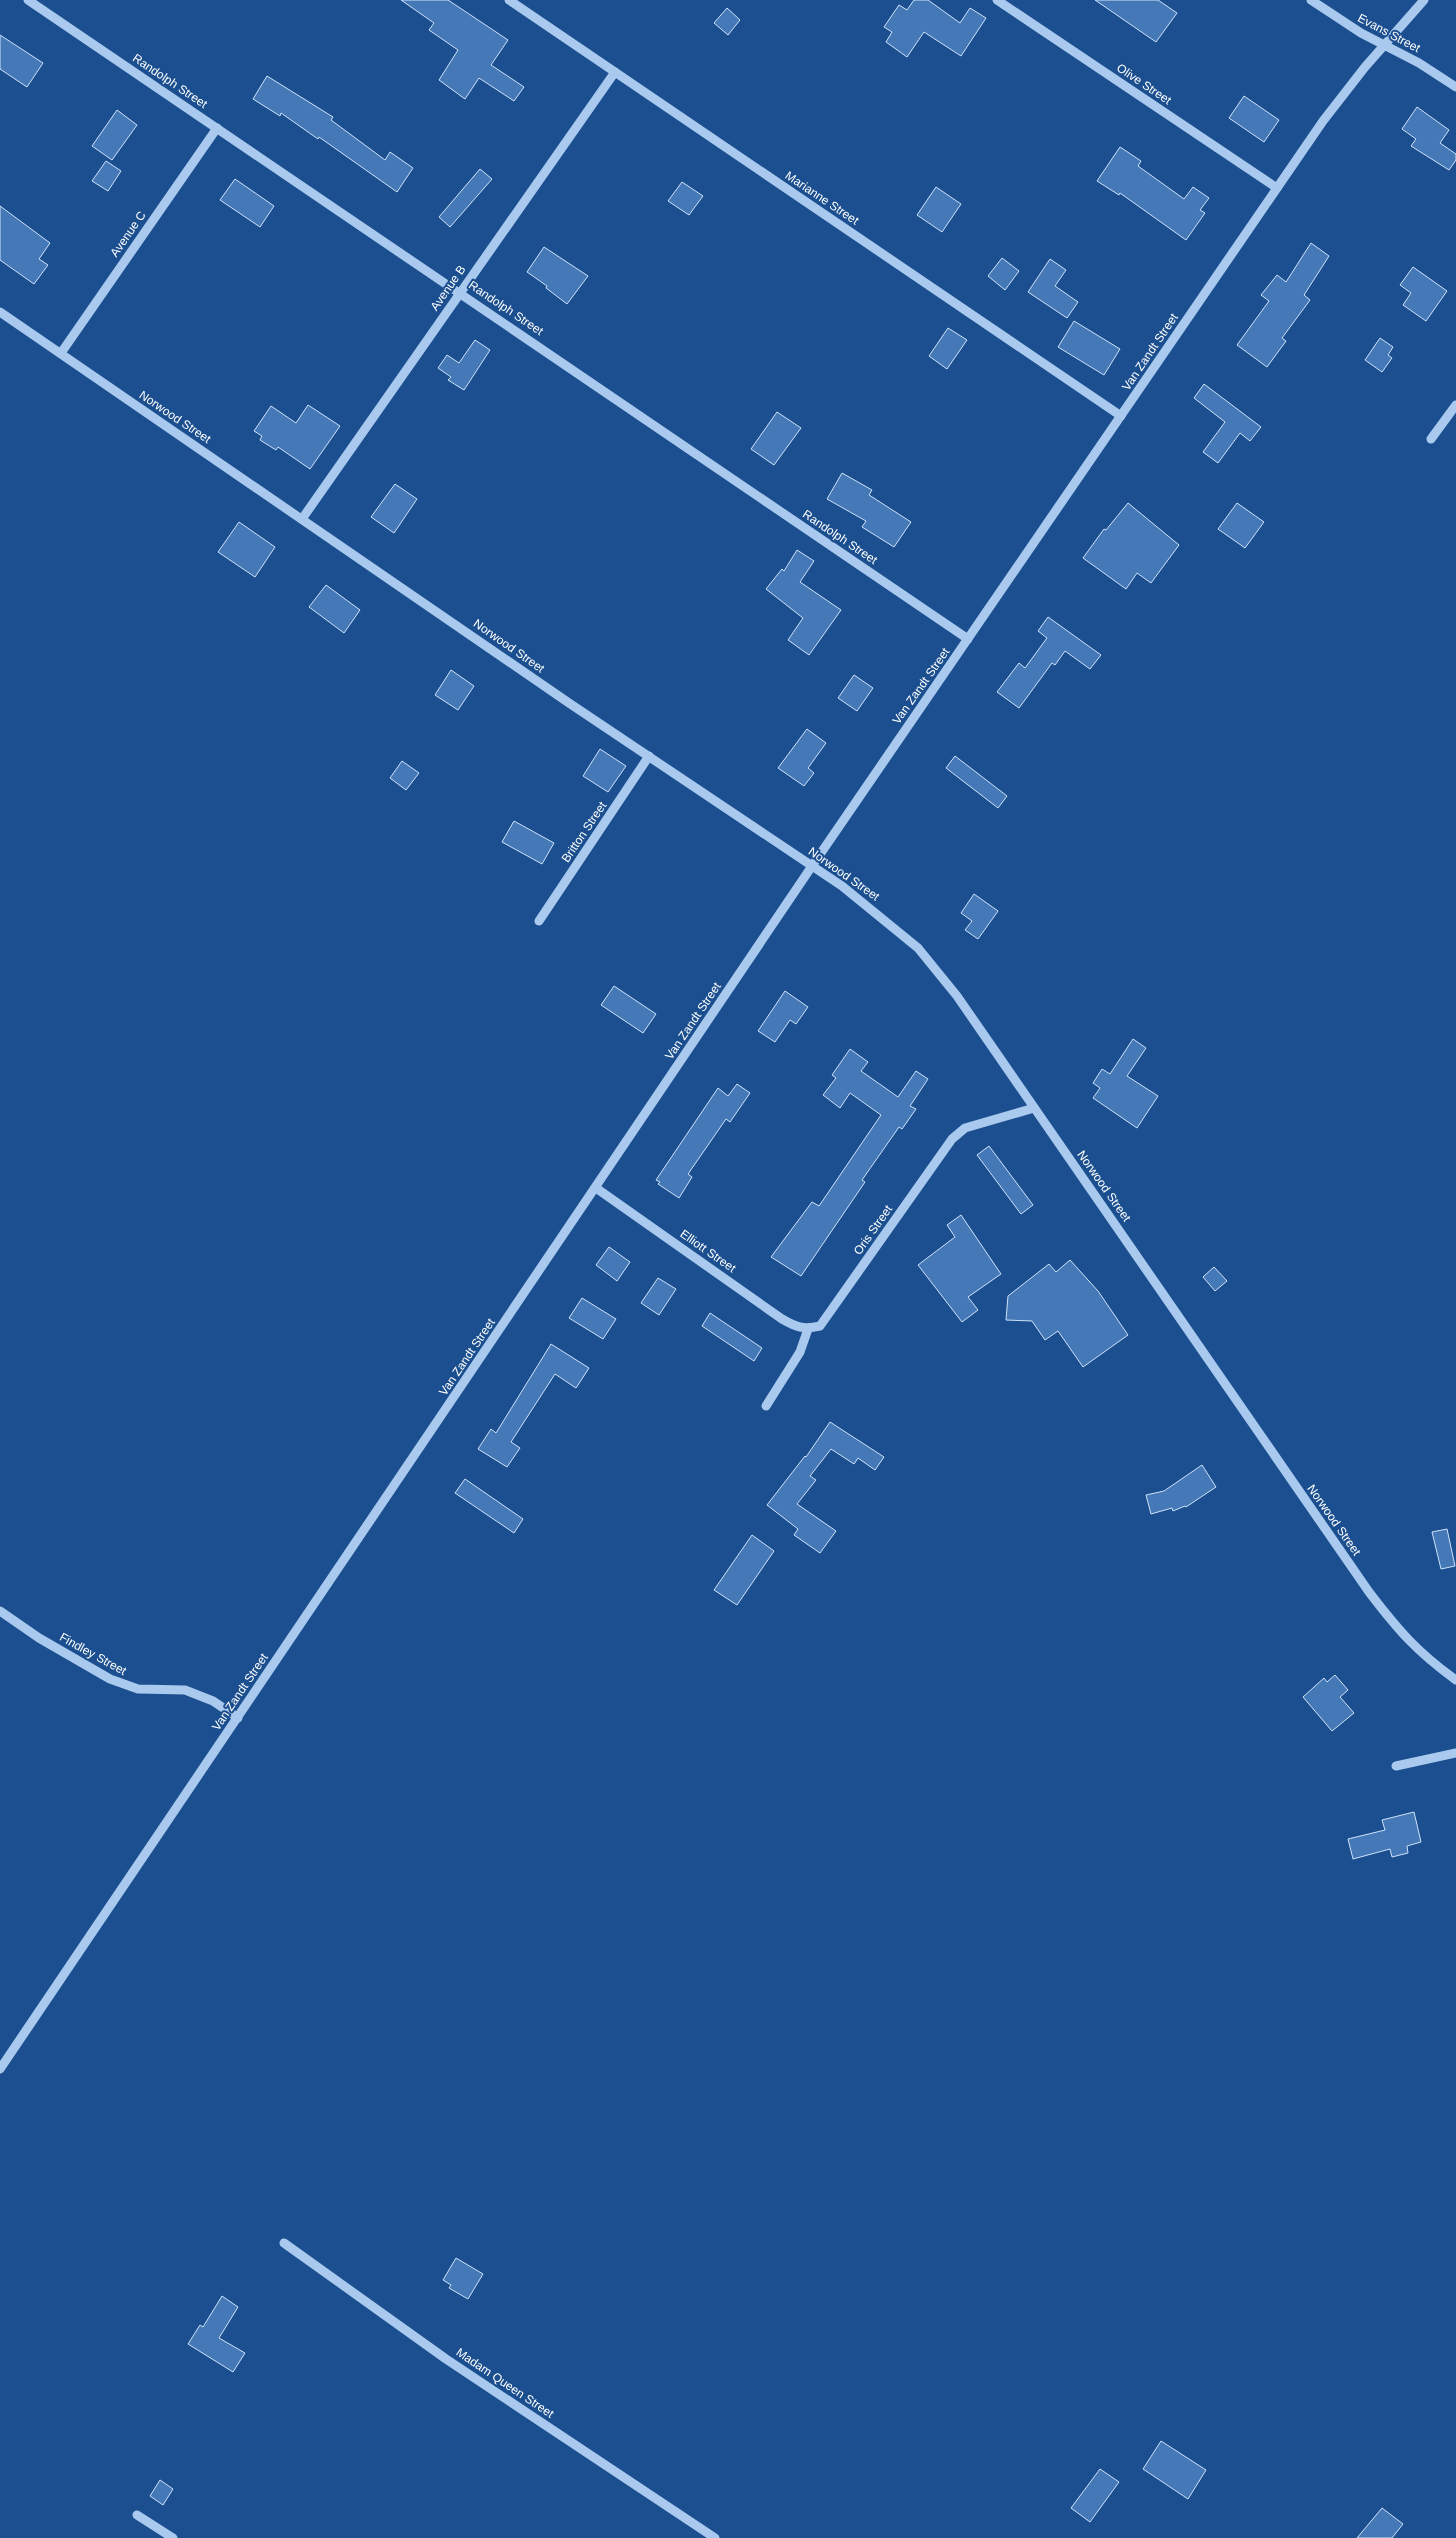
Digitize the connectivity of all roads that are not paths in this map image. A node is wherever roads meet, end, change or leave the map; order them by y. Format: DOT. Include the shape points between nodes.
graph roads {
  1 [pos="28,0"];
  2 [pos="509,0"];
  3 [pos="997,0"];
  4 [pos="1311,0"];
  5 [pos="1424,0"];
  6 [pos="1384,45"];
  7 [pos="615,72"];
  8 [pos="1456,87"];
  9 [pos="217,128"];
  10 [pos="1277,188"];
  11 [pos="460,292"];
  12 [pos="0,312"];
  13 [pos="61,353"];
  14 [pos="1456,404"];
  15 [pos="1121,416"];
  16 [pos="1431,439"];
  17 [pos="302,519"];
  18 [pos="968,639"];
  19 [pos="649,756"];
  20 [pos="812,866"];
  21 [pos="539,921"];
  22 [pos="1034,1108"];
  23 [pos="596,1188"];
  24 [pos="808,1329"];
  25 [pos="766,1406"];
  26 [pos="0,1611"];
  27 [pos="1456,1680"];
  28 [pos="238,1718"];
  29 [pos="1456,1753"];
  30 [pos="1396,1766"];
  31 [pos="0,2069"];
  32 [pos="284,2243"];
  33 [pos="137,2515"];
  34 [pos="173,2538"];
  35 [pos="715,2538"];
  1 -- 9 [label="street, Randolph Street"];
  2 -- 7 [label="street, Marianne Street"];
  3 -- 10 [label="street, Olive Street"];
  4 -- 6 [label="street, Evans Street"];
  5 -- 6 [label="street, Van Zandt Street"];
  6 -- 8 [label="street, Evans Street"];
  6 -- 10 [label="street, Van Zandt Street" via="1323,121"];
  7 -- 11 [label="street, Avenue B"];
  7 -- 15 [label="street, Marianne Street"];
  9 -- 11 [label="street, Randolph Street"];
  9 -- 13 [label="street, Avenue C"];
  10 -- 15 [label="street, Van Zandt Street"];
  11 -- 17 [label="street, Avenue B"];
  11 -- 18 [label="street, Randolph Street"];
  12 -- 13 [label="street, Norwood Street"];
  13 -- 17 [label="street, Norwood Street"];
  14 -- 16 [label="street"];
  15 -- 18 [label="street, Van Zandt Street"];
  17 -- 19 [label="street, Norwood Street"];
  18 -- 20 [label="street, Van Zandt Street"];
  19 -- 20 [label="street, Norwood Street"];
  19 -- 21 [label="street, Britton Street"];
  20 -- 22 [label="street, Norwood Street" via="871,908 918,948 957,996"];
  20 -- 23 [label="street, Van Zandt Street"];
  22 -- 24 [label="street, Oris Street" via="965,1128 952,1139 820,1326"];
  22 -- 27 [label="street, Norwood Street" via="1369,1592 1399,1632"];
  23 -- 24 [label="street, Elliott Street" via="782,1319 798,1328"];
  23 -- 28 [label="street, Van Zandt Street"];
  24 -- 25 [label="street" via="800,1352"];
  26 -- 28 [label="street, Findley Street" via="38,1638 110,1679 138,1689 185,1690 213,1701"];
  28 -- 31 [label="street, Van Zandt Street"];
  29 -- 30 [label="street"];
  32 -- 35 [label="street, Madam Queen Street" via="446,2359"];
  33 -- 34 [label="street"];
}
